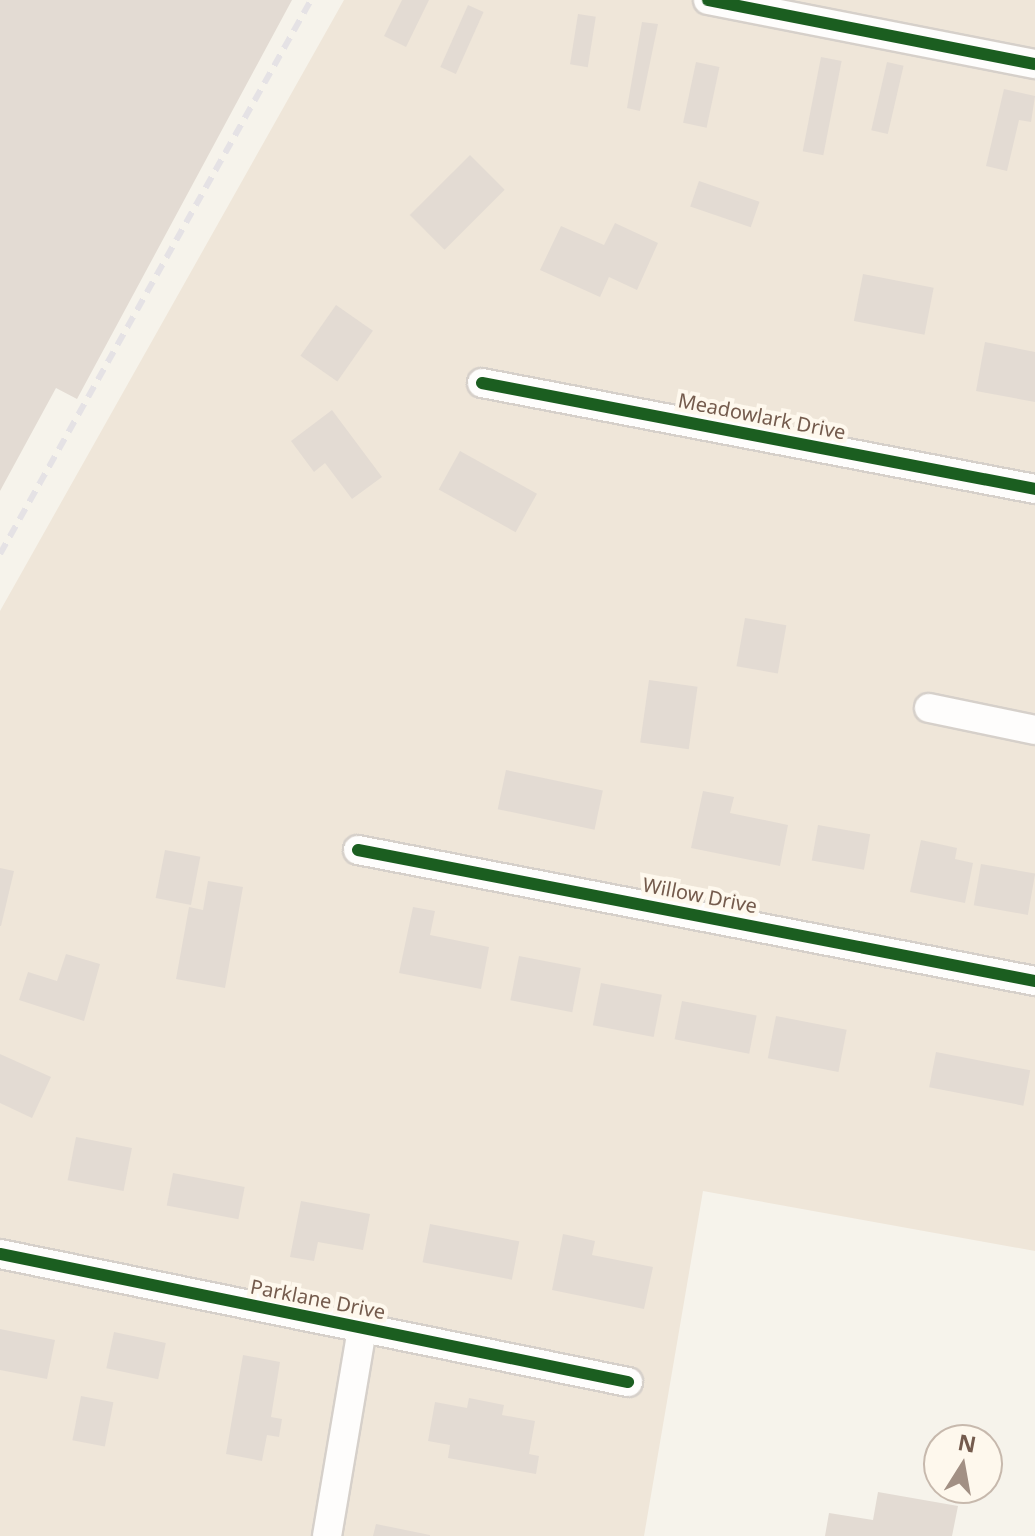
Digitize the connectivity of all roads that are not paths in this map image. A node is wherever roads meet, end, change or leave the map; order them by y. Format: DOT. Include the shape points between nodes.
graph roads {
  1 [pos="708,0"];
  2 [pos="1035,64"];
  3 [pos="482,383"];
  4 [pos="1035,489"];
  5 [pos="929,708"];
  6 [pos="1035,730"];
  7 [pos="358,850"];
  8 [pos="1035,981"];
  9 [pos="0,1254"];
  10 [pos="362,1328"];
  11 [pos="628,1382"];
  12 [pos="327,1536"];
  1 -- 2 [label="street"];
  3 -- 4 [label="street, Meadowlark Drive"];
  5 -- 6 [label="street"];
  7 -- 8 [label="street, Willow Drive"];
  9 -- 10 [label="street, Parklane Drive"];
  10 -- 11 [label="street, Parklane Drive"];
  10 -- 12 [label="street, Parklane Drive"];
}
